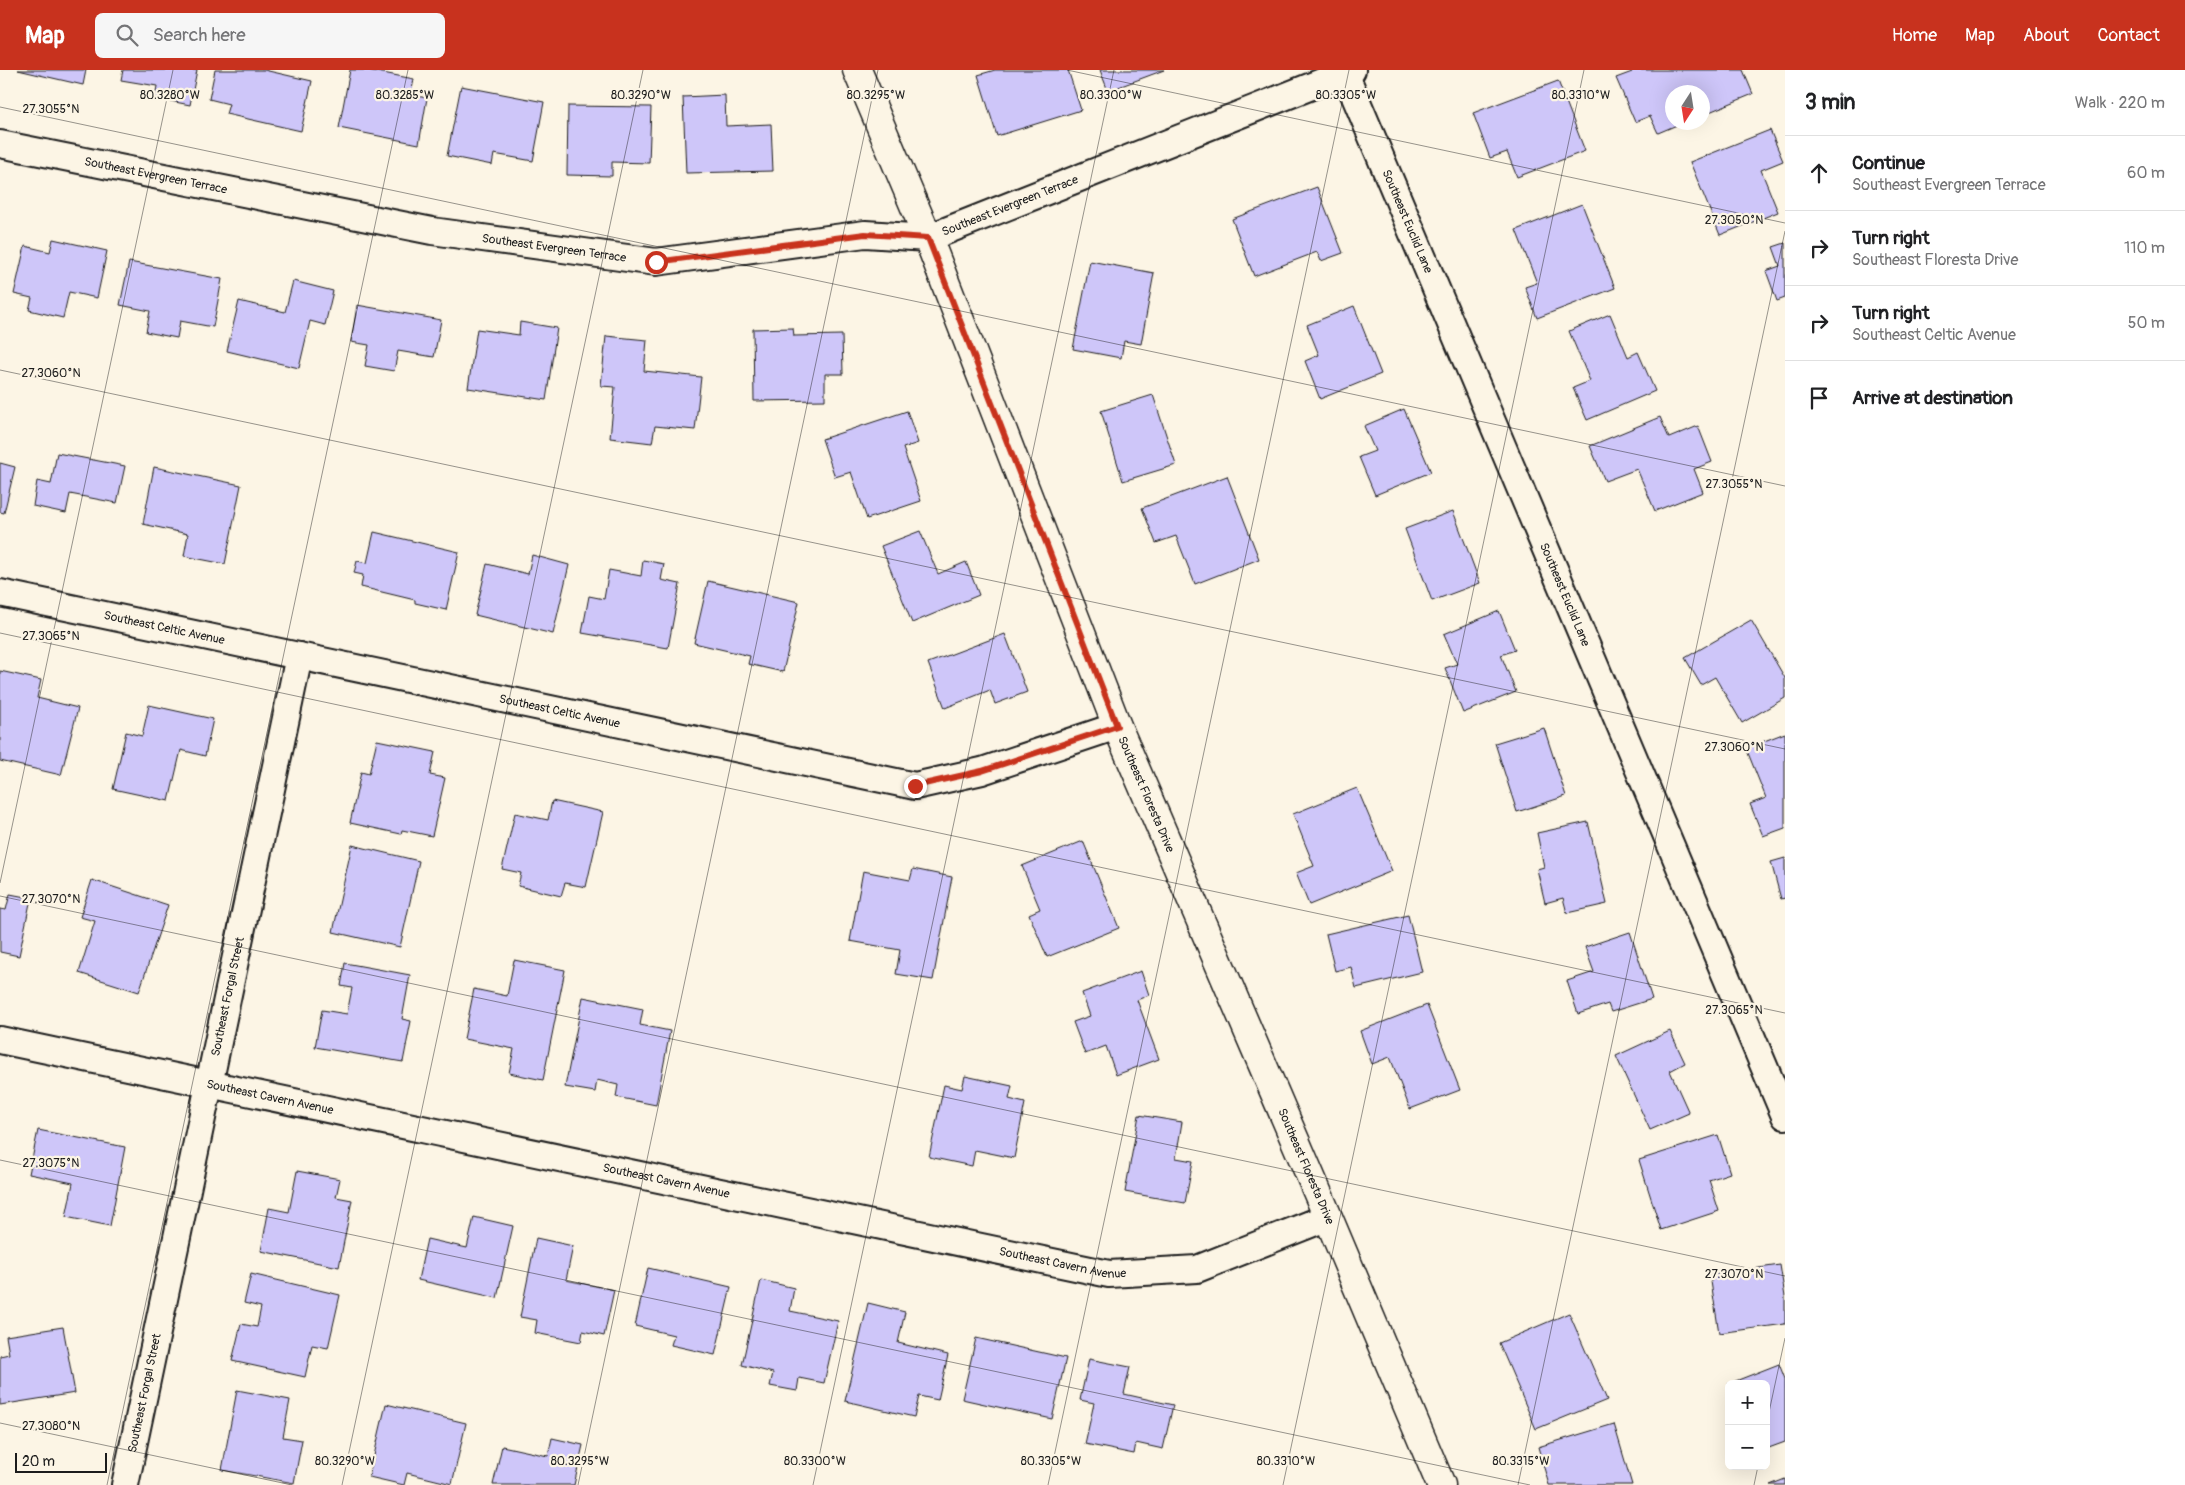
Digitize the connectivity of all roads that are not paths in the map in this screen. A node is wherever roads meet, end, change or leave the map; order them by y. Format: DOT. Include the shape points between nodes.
graph roads {
  1 [pos="857,70"];
  2 [pos="1348,71"];
  3 [pos="0,144"];
  4 [pos="928,238"];
  5 [pos="0,593"];
  6 [pos="299,656"];
  7 [pos="1117,726"];
  8 [pos="0,1040"];
  9 [pos="210,1084"];
  10 [pos="1785,1116"];
  11 [pos="1328,1217"];
  12 [pos="125,1485"];
  13 [pos="1441,1485"];
  1 -- 4 [label="street, Southeast Floresta Drive"];
  2 -- 4 [label="street, Southeast Evergreen Terrace"];
  2 -- 10 [label="street, Southeast Euclid Lane"];
  3 -- 4 [label="street, Southeast Evergreen Terrace" via="432,231 656,262 865,234"];
  4 -- 7 [label="street, Southeast Floresta Drive"];
  5 -- 6 [label="street, Southeast Celtic Avenue"];
  6 -- 7 [label="street, Southeast Celtic Avenue" via="915,786 982,771"];
  6 -- 9 [label="street, Southeast Forgal Street"];
  7 -- 11 [label="street, Southeast Floresta Drive"];
  8 -- 9 [label="street, Southeast Cavern Avenue"];
  9 -- 11 [label="street, Southeast Cavern Avenue" via="1109,1274 1197,1269"];
  9 -- 12 [label="street, Southeast Forgal Street"];
  11 -- 13 [label="street, Southeast Floresta Drive"];
}
